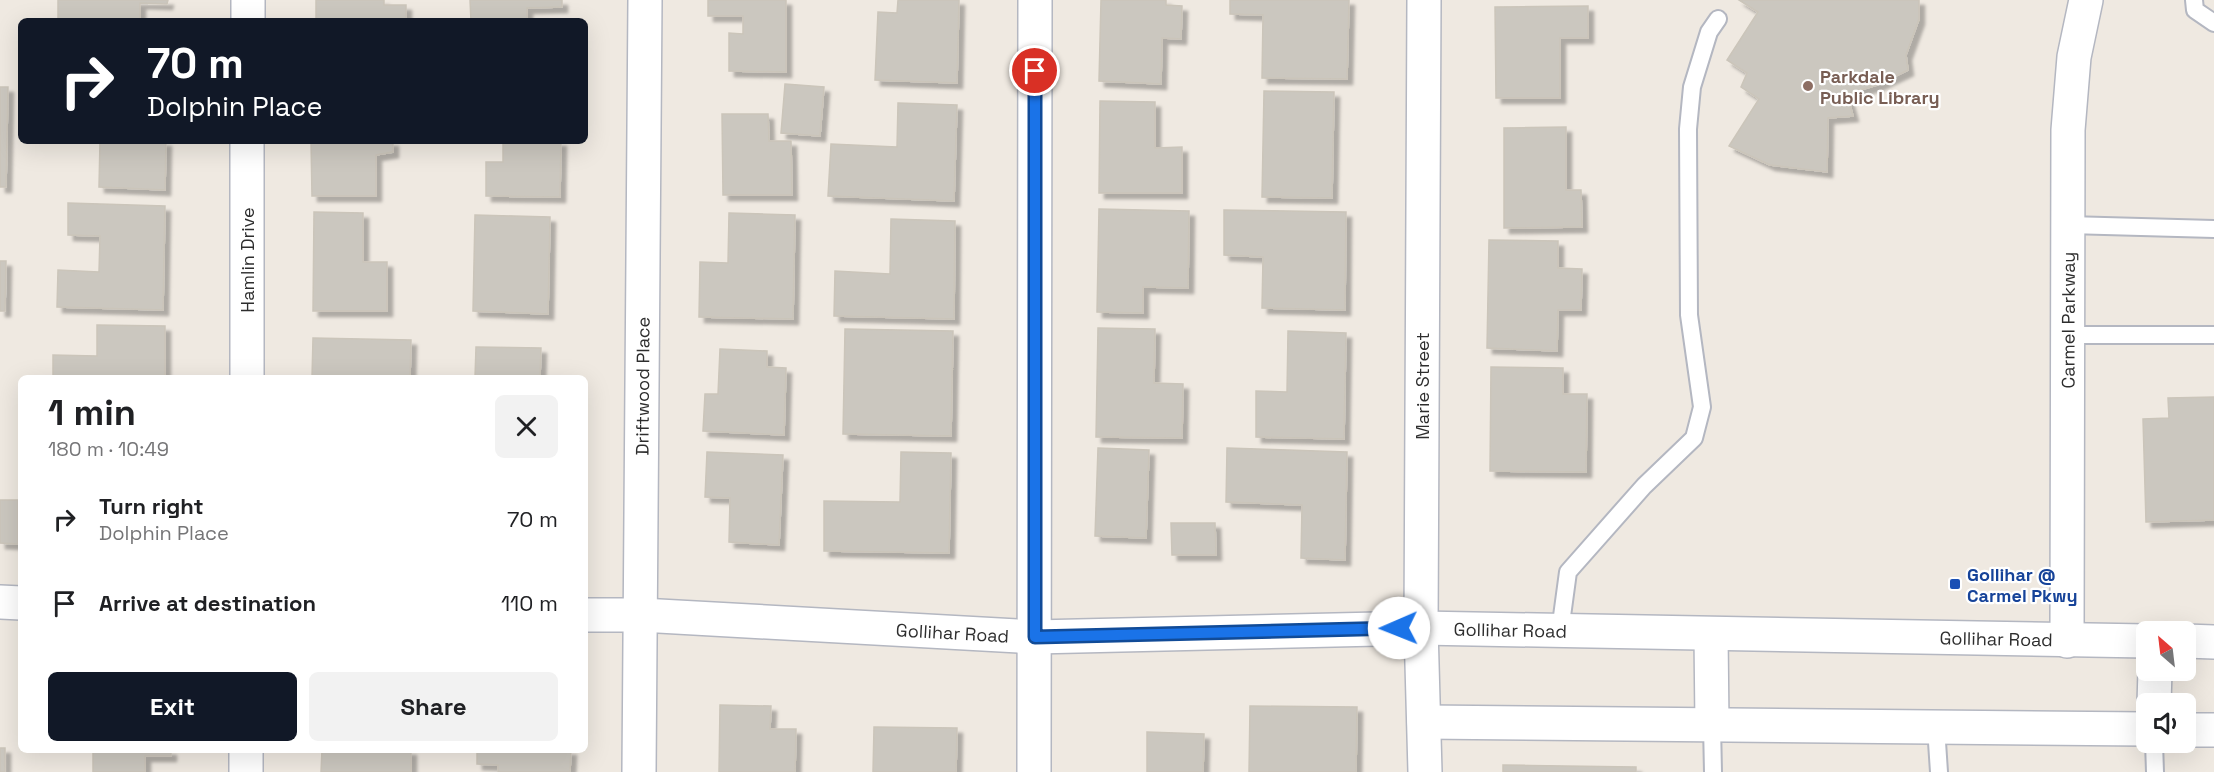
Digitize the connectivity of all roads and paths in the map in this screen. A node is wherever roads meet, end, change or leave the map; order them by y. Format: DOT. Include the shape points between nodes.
graph roads {
  1 [pos="248,0"];
  2 [pos="645,0"];
  3 [pos="1035,0"];
  4 [pos="1424,0"];
  5 [pos="2086,0"];
  6 [pos="2194,0"];
  7 [pos="248,18"];
  8 [pos="1718,19"];
  9 [pos="2214,23"];
  10 [pos="247,144"];
  11 [pos="2068,225"];
  12 [pos="2214,229"];
  13 [pos="2068,335"];
  14 [pos="2214,336"];
  15 [pos="247,375"];
  16 [pos="0,603"];
  17 [pos="18,603"];
  18 [pos="588,615"];
  19 [pos="641,615"];
  20 [pos="1421,628"];
  21 [pos="1560,631"];
  22 [pos="1711,634"];
  23 [pos="1035,637"];
  24 [pos="2067,641"];
  25 [pos="2136,641"];
  26 [pos="2196,641"];
  27 [pos="2214,642"];
  28 [pos="1424,722"];
  29 [pos="1712,725"];
  30 [pos="1936,727"];
  31 [pos="2136,729"];
  32 [pos="2196,730"];
  33 [pos="2214,730"];
  34 [pos="246,753"];
  35 [pos="2154,753"];
  36 [pos="246,772"];
  37 [pos="639,772"];
  38 [pos="1034,772"];
  39 [pos="1425,772"];
  40 [pos="1713,772"];
  41 [pos="1939,772"];
  42 [pos="2155,772"];
  1 -- 7 [label="street"];
  2 -- 19 [label="street, Driftwood Place"];
  3 -- 23 [label="street"];
  4 -- 20 [label="street, Marie Street"];
  5 -- 11 [label="street, Carmel Parkway" via="2070,99"];
  6 -- 9 [label="lane" via="2195,10"];
  8 -- 21 [label="lane" via="1709,32 1692,87 1688,129 1689,315 1702,407 1694,438 1644,486 1568,572"];
  10 -- 15 [label="street, Hamlin Drive"];
  11 -- 12 [label="lane"];
  11 -- 13 [label="street, Carmel Parkway"];
  13 -- 14 [label="lane"];
  13 -- 24 [label="street, Carmel Parkway"];
  16 -- 17 [label="street"];
  18 -- 19 [label="street, Gollihar Road"];
  19 -- 23 [label="street, Gollihar Road"];
  19 -- 37 [label="street, Driftwood Place"];
  20 -- 21 [label="street, Gollihar Road"];
  20 -- 23 [label="street, Gollihar Road"];
  20 -- 28 [label="street, Marie Street"];
  21 -- 22 [label="street, Gollihar Road"];
  22 -- 24 [label="street, Gollihar Road"];
  22 -- 29 [label="street"];
  23 -- 38 [label="street"];
  24 -- 25 [label="street, Gollihar Road"];
  26 -- 27 [label="street"];
  28 -- 29 [label="street"];
  28 -- 39 [label="street, Marie Street"];
  29 -- 30 [label="street"];
  29 -- 40 [label="lane"];
  30 -- 31 [label="street"];
  30 -- 41 [label="lane"];
  32 -- 33 [label="street"];
  34 -- 36 [label="street"];
  35 -- 42 [label="lane"];
}
